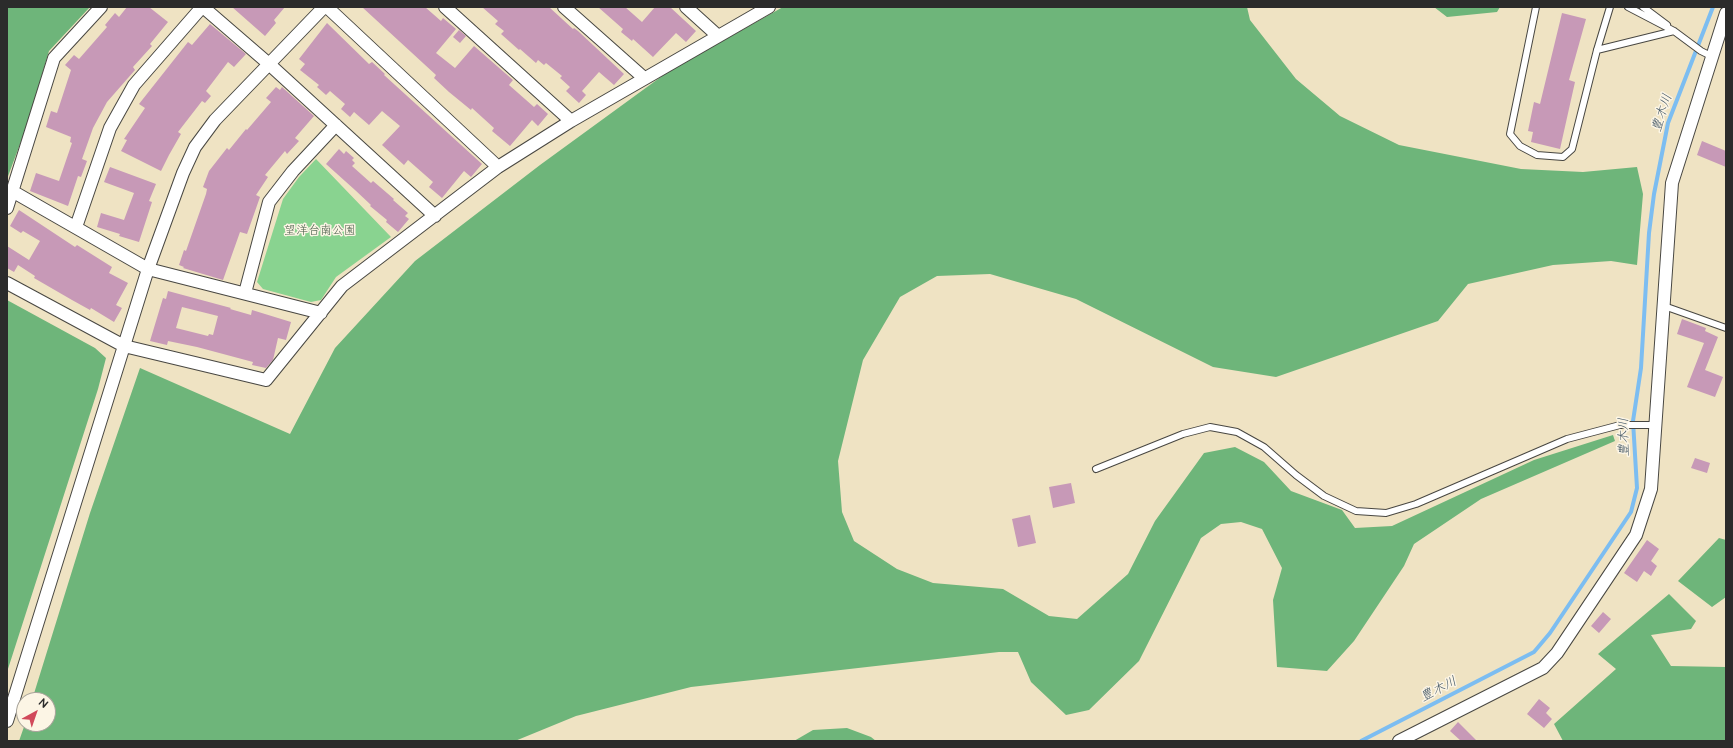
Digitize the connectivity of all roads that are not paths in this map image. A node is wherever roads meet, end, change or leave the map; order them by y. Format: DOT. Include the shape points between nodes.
graph roads {
  1 [pos="101,7"];
  2 [pos="203,7"];
  3 [pos="324,7"];
  4 [pos="327,7"];
  5 [pos="445,7"];
  6 [pos="564,7"];
  7 [pos="686,7"];
  8 [pos="768,7"];
  9 [pos="1536,7"];
  10 [pos="1610,7"];
  11 [pos="1628,7"];
  12 [pos="1643,7"];
  13 [pos="1726,13"];
  14 [pos="1674,31"];
  15 [pos="718,36"];
  16 [pos="1597,50"];
  17 [pos="1706,54"];
  18 [pos="270,64"];
  19 [pos="644,78"];
  20 [pos="571,121"];
  21 [pos="336,125"];
  22 [pos="498,167"];
  23 [pos="12,191"];
  24 [pos="7,208"];
  25 [pos="435,216"];
  26 [pos="76,227"];
  27 [pos="148,269"];
  28 [pos="7,283"];
  29 [pos="245,293"];
  30 [pos="1664,306"];
  31 [pos="321,313"];
  32 [pos="1726,328"];
  33 [pos="124,346"];
  34 [pos="1656,425"];
  35 [pos="1096,469"];
  36 [pos="7,721"];
  37 [pos="1399,741"];
  1 -- 23 [label="street" via="54,58"];
  2 -- 18 [label="street"];
  2 -- 26 [label="street" via="134,85 110,128"];
  3 -- 18 [label="street"];
  4 -- 22 [label="street"];
  5 -- 20 [label="street"];
  6 -- 19 [label="street"];
  7 -- 15 [label="street"];
  8 -- 15 [label="street"];
  9 -- 16 [label="lane" via="1510,134 1520,146 1536,155 1550,156 1563,156 1572,149"];
  10 -- 16 [label="lane"];
  11 -- 14 [label="lane"];
  12 -- 14 [label="lane"];
  13 -- 17 [label="street"];
  14 -- 16 [label="lane"];
  14 -- 17 [label="lane"];
  15 -- 19 [label="street"];
  17 -- 30 [label="street" via="1672,183"];
  18 -- 21 [label="street"];
  18 -- 27 [label="street" via="215,120 195,148 183,173"];
  19 -- 20 [label="street"];
  20 -- 22 [label="street"];
  21 -- 25 [label="street"];
  21 -- 29 [label="street" via="293,171 269,202"];
  22 -- 25 [label="street"];
  23 -- 24 [label="street"];
  23 -- 26 [label="street"];
  25 -- 31 [label="street" via="342,286"];
  26 -- 27 [label="street"];
  27 -- 29 [label="street"];
  27 -- 33 [label="street"];
  28 -- 33 [label="street"];
  29 -- 31 [label="street"];
  30 -- 32 [label="lane"];
  30 -- 34 [label="street"];
  31 -- 33 [label="street" via="266,380"];
  33 -- 36 [label="street"];
  34 -- 35 [label="lane" via="1620,425 1567,439 1416,504 1386,513 1356,511 1324,496 1296,476 1264,447 1237,432 1210,427 1183,434"];
  34 -- 37 [label="street" via="1651,489 1636,535 1557,653 1543,668"];
}
